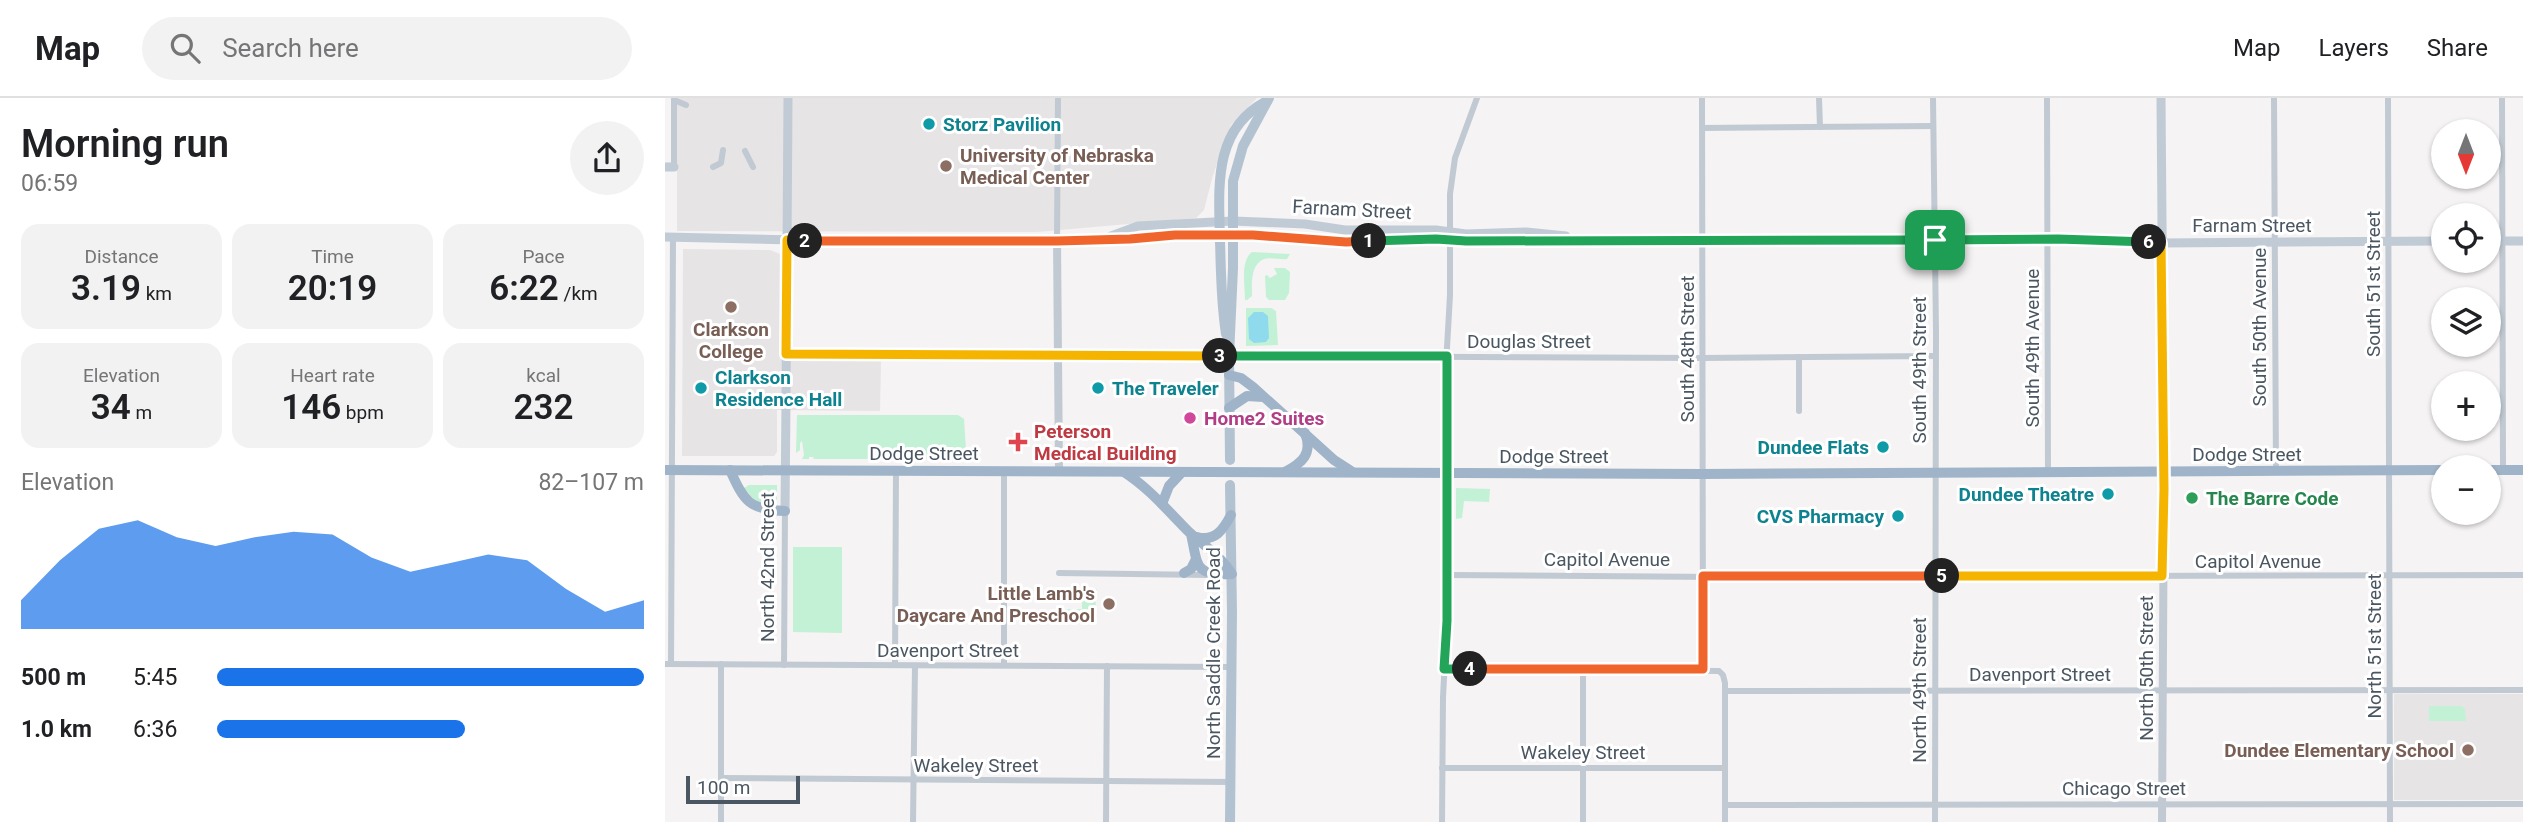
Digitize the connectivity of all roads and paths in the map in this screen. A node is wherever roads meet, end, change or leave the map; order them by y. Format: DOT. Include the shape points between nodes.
graph roads {
  1 [pos="788,98"];
  2 [pos="1058,98"];
  3 [pos="1477,98"];
  4 [pos="1702,98"];
  5 [pos="1819,98"];
  6 [pos="1933,98"];
  7 [pos="2047,98"];
  8 [pos="2161,98"];
  9 [pos="2274,98"];
  10 [pos="2388,98"];
  11 [pos="2502,98"];
  12 [pos="674,99"];
  13 [pos="1268,99"];
  14 [pos="674,112"];
  15 [pos="1933,126"];
  16 [pos="1820,127"];
  17 [pos="1702,128"];
  18 [pos="723,150"];
  19 [pos="745,151"];
  20 [pos="669,167"];
  21 [pos="713,167"];
  22 [pos="753,167"];
  23 [pos="1219,221"];
  24 [pos="1233,221"];
  25 [pos="1220,235"];
  26 [pos="1233,235"];
  27 [pos="1450,236"];
  28 [pos="669,237"];
  29 [pos="1106,238"];
  30 [pos="2047,239"];
  31 [pos="787,240"];
  32 [pos="1935,240"];
  33 [pos="1057,241"];
  34 [pos="1702,241"];
  35 [pos="2502,241"];
  36 [pos="2523,241"];
  37 [pos="2274,242"];
  38 [pos="2389,242"];
  39 [pos="2431,242"];
  40 [pos="2161,243"];
  41 [pos="786,354"];
  42 [pos="1057,356"];
  43 [pos="1229,356"];
  44 [pos="1447,356"];
  45 [pos="1935,356"];
  46 [pos="1799,357"];
  47 [pos="1703,358"];
  48 [pos="1229,375"];
  49 [pos="1269,400"];
  50 [pos="1229,408"];
  51 [pos="1799,411"];
  52 [pos="1304,431"];
  53 [pos="1230,460"];
  54 [pos="669,470"];
  55 [pos="730,470"];
  56 [pos="785,470"];
  57 [pos="2389,470"];
  58 [pos="2431,470"];
  59 [pos="2503,470"];
  60 [pos="2523,470"];
  61 [pos="896,471"];
  62 [pos="1004,471"];
  63 [pos="1059,471"];
  64 [pos="2276,471"];
  65 [pos="1124,472"];
  66 [pos="1182,472"];
  67 [pos="1285,472"];
  68 [pos="2048,472"];
  69 [pos="2164,472"];
  70 [pos="1353,473"];
  71 [pos="1935,473"];
  72 [pos="1446,474"];
  73 [pos="1702,474"];
  74 [pos="1230,485"];
  75 [pos="1162,504"];
  76 [pos="785,511"];
  77 [pos="1231,515"];
  78 [pos="1191,534"];
  79 [pos="1196,559"];
  80 [pos="1059,573"];
  81 [pos="1184,573"];
  82 [pos="1232,574"];
  83 [pos="1210,575"];
  84 [pos="1446,575"];
  85 [pos="2523,575"];
  86 [pos="1703,576"];
  87 [pos="1934,576"];
  88 [pos="2162,576"];
  89 [pos="2389,576"];
  90 [pos="668,664"];
  91 [pos="721,664"];
  92 [pos="784,665"];
  93 [pos="1004,665"];
  94 [pos="895,666"];
  95 [pos="915,666"];
  96 [pos="1107,666"];
  97 [pos="1231,667"];
  98 [pos="1444,669"];
  99 [pos="1583,669"];
  100 [pos="1703,669"];
  101 [pos="1934,690"];
  102 [pos="2162,690"];
  103 [pos="2389,690"];
  104 [pos="2523,690"];
  105 [pos="1725,691"];
  106 [pos="1442,768"];
  107 [pos="1583,768"];
  108 [pos="1725,768"];
  109 [pos="721,778"];
  110 [pos="914,780"];
  111 [pos="1106,781"];
  112 [pos="1230,782"];
  113 [pos="1935,804"];
  114 [pos="2162,804"];
  115 [pos="2389,804"];
  116 [pos="2523,804"];
  117 [pos="1725,805"];
  118 [pos="721,822"];
  119 [pos="913,822"];
  120 [pos="1106,822"];
  121 [pos="1230,822"];
  122 [pos="1442,822"];
  123 [pos="1583,822"];
  124 [pos="1725,822"];
  125 [pos="1935,822"];
  126 [pos="2162,822"];
  127 [pos="2390,822"];
  1 -- 31 [label="main road, North 42nd Street"];
  2 -- 33 [label="street"];
  3 -- 27 [label="street" via="1451,176"];
  4 -- 17 [label="street, South 48th Street"];
  5 -- 16 [label="street"];
  6 -- 15 [label="street, South 49th Street"];
  7 -- 30 [label="street, South 49th Avenue"];
  8 -- 40 [label="main road"];
  9 -- 37 [label="street, South 50th Avenue"];
  10 -- 38 [label="street, South 51st Street"];
  11 -- 35 [label="street"];
  12 -- 14 [label="street"];
  12 -- 14 [label="street" via="686,107"];
  13 -- 23 [label="main road" via="1240,121 1227,146 1220,174"];
  13 -- 24 [label="main road" via="1235,168"];
  14 -- 20 [label="street"];
  15 -- 16 [label="street"];
  15 -- 32 [label="street, South 49th Street"];
  16 -- 17 [label="street"];
  17 -- 34 [label="street, South 48th Street"];
  18 -- 21 [label="street" via="722,163"];
  19 -- 22 [label="street"];
  23 -- 24 [label="main road, Farnam Street"];
  23 -- 25 [label="main road"];
  23 -- 29 [label="main road, Farnam Street" via="1138,226"];
  24 -- 26 [label="main road"];
  24 -- 27 [label="main road, Farnam Street"];
  25 -- 26 [label="main road, Farnam Street"];
  25 -- 29 [label="main road, Farnam Street"];
  25 -- 43 [label="main road" via="1221,298"];
  26 -- 27 [label="main road, Farnam Street" via="1346,242"];
  26 -- 43 [label="main road"];
  27 -- 34 [label="main road, Farnam Street"];
  27 -- 44 [label="street"];
  28 -- 31 [label="main road, Farnam Street"];
  28 -- 54 [label="street"];
  29 -- 33 [label="main road, Farnam Street"];
  30 -- 32 [label="main road, Farnam Street"];
  30 -- 40 [label="main road, Farnam Street"];
  30 -- 68 [label="street, South 49th Avenue"];
  31 -- 33 [label="main road, Farnam Street"];
  31 -- 41 [label="main road, North 42nd Street"];
  32 -- 34 [label="main road, Farnam Street"];
  32 -- 45 [label="street, South 49th Street"];
  33 -- 42 [label="street"];
  34 -- 47 [label="street, South 48th Street"];
  35 -- 36 [label="main road"];
  35 -- 59 [label="street"];
  37 -- 38 [label="main road, Farnam Street"];
  37 -- 40 [label="main road, Farnam Street"];
  37 -- 64 [label="street, South 50th Avenue"];
  38 -- 39 [label="main road, Farnam Street"];
  38 -- 57 [label="street, South 51st Street"];
  40 -- 69 [label="main road"];
  41 -- 42 [label="street, Douglas Street"];
  41 -- 56 [label="main road, North 42nd Street"];
  42 -- 43 [label="street, Douglas Street"];
  42 -- 63 [label="street"];
  43 -- 44 [label="street, Douglas Street"];
  43 -- 48 [label="main road"];
  44 -- 47 [label="street, Douglas Street"];
  44 -- 72 [label="street"];
  45 -- 46 [label="street, Douglas Street"];
  45 -- 71 [label="street, South 49th Street"];
  46 -- 47 [label="street, Douglas Street"];
  46 -- 51 [label="street"];
  47 -- 73 [label="street, South 48th Street"];
  48 -- 49 [label="highway" via="1241,378"];
  48 -- 50 [label="main road"];
  49 -- 50 [label="highway" via="1247,396"];
  49 -- 52 [label="highway"];
  50 -- 53 [label="main road"];
  52 -- 67 [label="highway" via="1306,457"];
  52 -- 70 [label="highway"];
  54 -- 55 [label="highway, Dodge Street"];
  54 -- 90 [label="street"];
  55 -- 56 [label="highway, Dodge Street"];
  55 -- 76 [label="highway" via="749,503"];
  56 -- 61 [label="highway, Dodge Street"];
  56 -- 76 [label="main road, North 42nd Street"];
  57 -- 58 [label="highway, Dodge Street"];
  57 -- 64 [label="highway, Dodge Street"];
  57 -- 89 [label="street, North 51st Street"];
  59 -- 60 [label="highway"];
  61 -- 62 [label="highway, Dodge Street"];
  61 -- 94 [label="street"];
  62 -- 63 [label="highway, Dodge Street"];
  62 -- 93 [label="street"];
  63 -- 65 [label="highway, Dodge Street"];
  64 -- 69 [label="highway, Dodge Street"];
  65 -- 66 [label="highway, Dodge Street"];
  65 -- 75 [label="highway"];
  66 -- 67 [label="highway, Dodge Street"];
  66 -- 75 [label="highway" via="1169,486"];
  67 -- 70 [label="highway, Dodge Street"];
  68 -- 69 [label="highway, Dodge Street"];
  68 -- 71 [label="highway, Dodge Street"];
  69 -- 88 [label="street, North 50th Street"];
  70 -- 72 [label="highway, Dodge Street"];
  71 -- 73 [label="highway, Dodge Street"];
  71 -- 87 [label="street, North 49th Street"];
  72 -- 73 [label="highway, Dodge Street"];
  72 -- 84 [label="street"];
  73 -- 86 [label="street, South 48th Street"];
  74 -- 77 [label="main road, North Saddle Creek Road"];
  75 -- 78 [label="highway"];
  76 -- 92 [label="street, North 42nd Street"];
  77 -- 78 [label="highway" via="1217,535 1202,538"];
  77 -- 82 [label="main road, North Saddle Creek Road"];
  78 -- 79 [label="highway"];
  78 -- 82 [label="highway"];
  79 -- 81 [label="highway"];
  79 -- 83 [label="highway"];
  80 -- 81 [label="street"];
  81 -- 83 [label="street"];
  82 -- 83 [label="highway"];
  82 -- 97 [label="main road, North Saddle Creek Road"];
  84 -- 86 [label="street, Capitol Avenue"];
  84 -- 98 [label="street"];
  85 -- 89 [label="street, Capitol Avenue"];
  86 -- 87 [label="street, Capitol Avenue"];
  86 -- 100 [label="street, South 48th Street"];
  87 -- 88 [label="street, Capitol Avenue"];
  87 -- 101 [label="street, North 49th Street"];
  88 -- 89 [label="street, Capitol Avenue"];
  88 -- 102 [label="street, North 50th Street"];
  89 -- 103 [label="street, North 51st Street"];
  90 -- 91 [label="street, Davenport Street"];
  91 -- 92 [label="street, Davenport Street"];
  91 -- 109 [label="street"];
  92 -- 94 [label="street, Davenport Street"];
  93 -- 95 [label="street, Davenport Street"];
  93 -- 96 [label="street, Davenport Street"];
  94 -- 95 [label="street, Davenport Street"];
  95 -- 110 [label="street"];
  96 -- 97 [label="street, Davenport Street"];
  96 -- 111 [label="street"];
  97 -- 112 [label="main road, North Saddle Creek Road"];
  98 -- 99 [label="street"];
  98 -- 106 [label="street"];
  99 -- 100 [label="street"];
  99 -- 107 [label="street"];
  100 -- 105 [label="street" via="1721,672"];
  101 -- 102 [label="street, Davenport Street"];
  101 -- 105 [label="street, Davenport Street"];
  101 -- 113 [label="street, North 49th Street"];
  102 -- 103 [label="street, Davenport Street"];
  102 -- 114 [label="street, North 50th Street"];
  103 -- 104 [label="street, Davenport Street"];
  103 -- 115 [label="street, North 51st Street"];
  105 -- 108 [label="street"];
  106 -- 107 [label="street, Wakeley Street"];
  106 -- 122 [label="street"];
  107 -- 108 [label="street, Wakeley Street"];
  107 -- 123 [label="street"];
  108 -- 117 [label="street"];
  109 -- 110 [label="street, Wakeley Street"];
  109 -- 118 [label="street"];
  110 -- 111 [label="street, Wakeley Street"];
  110 -- 119 [label="street"];
  111 -- 112 [label="street, Wakeley Street"];
  111 -- 120 [label="street"];
  112 -- 121 [label="main road, North Saddle Creek Road"];
  113 -- 114 [label="street, Chicago Street"];
  113 -- 117 [label="street, Chicago Street"];
  113 -- 125 [label="street, North 49th Street"];
  114 -- 115 [label="street, Chicago Street"];
  114 -- 126 [label="street, North 50th Street"];
  115 -- 116 [label="street, Chicago Street"];
  115 -- 127 [label="street, North 51st Street"];
  117 -- 124 [label="street"];
}
